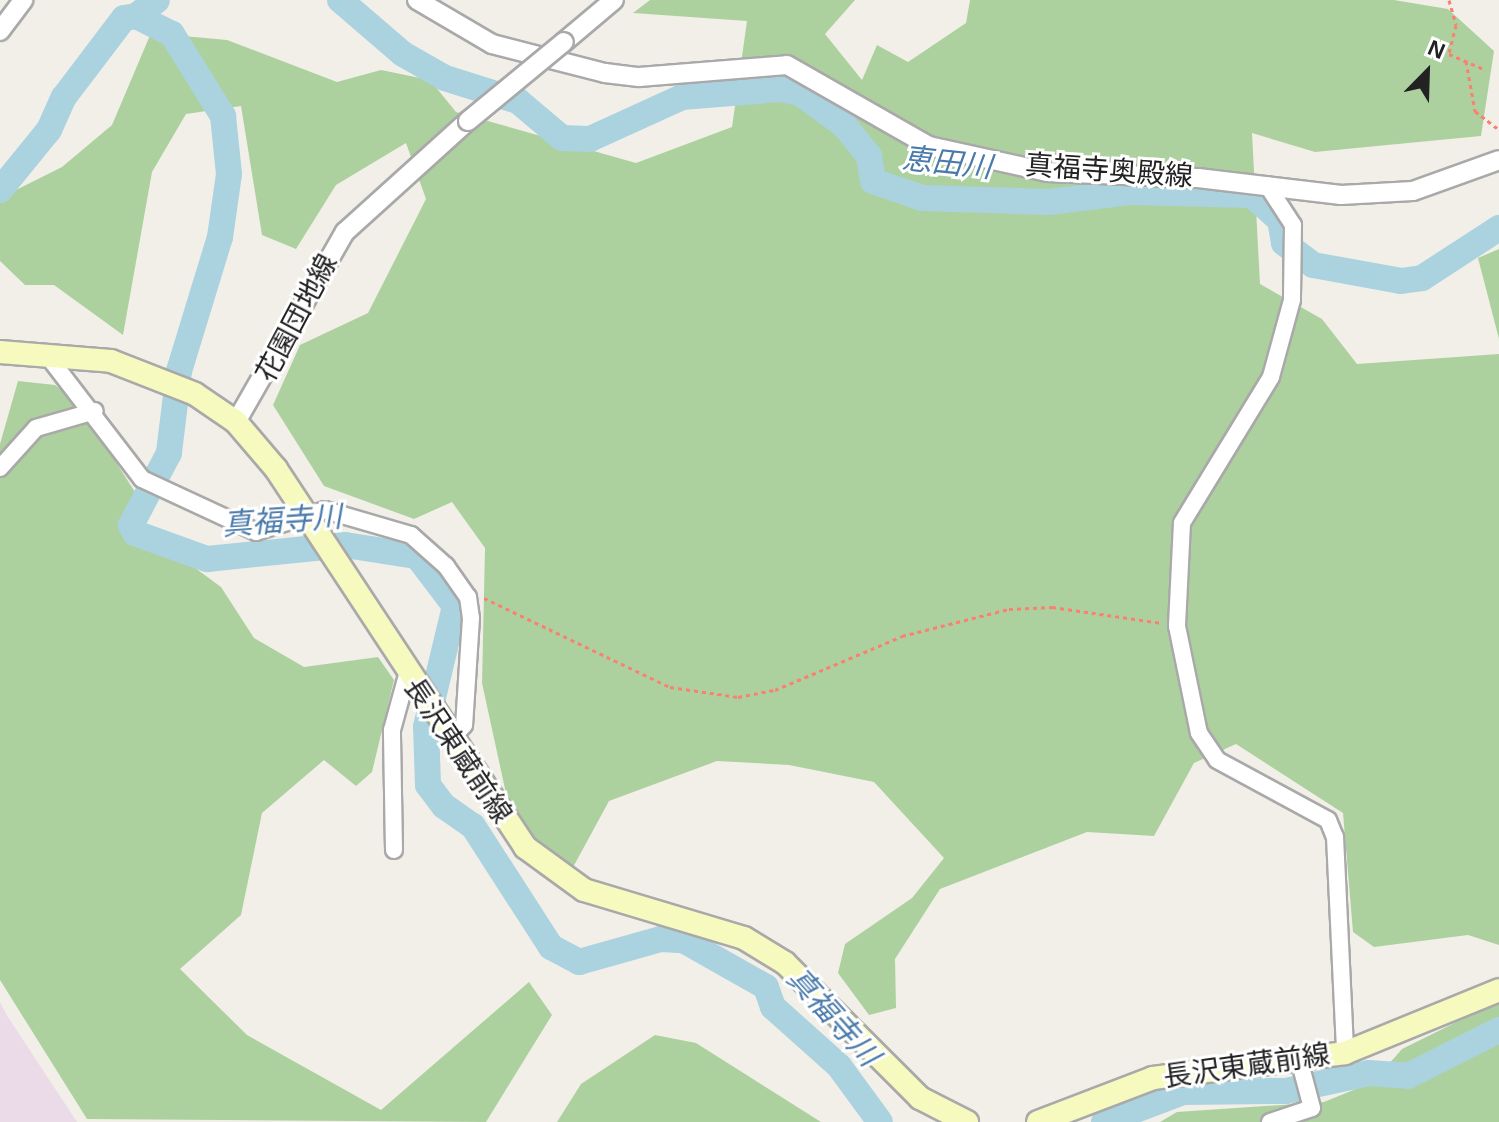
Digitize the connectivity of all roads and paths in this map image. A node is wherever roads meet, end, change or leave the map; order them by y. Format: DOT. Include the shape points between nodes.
graph roads {
  1 [pos="23,0"];
  2 [pos="417,0"];
  3 [pos="614,0"];
  4 [pos="1449,0"];
  5 [pos="0,31"];
  6 [pos="1466,61"];
  7 [pos="1486,70"];
  8 [pos="1499,130"];
  9 [pos="1499,160"];
  10 [pos="1267,185"];
  11 [pos="0,352"];
  12 [pos="47,355"];
  13 [pos="95,411"];
  14 [pos="236,422"];
  15 [pos="0,468"];
  16 [pos="310,522"];
  17 [pos="468,597"];
  18 [pos="1177,626"];
  19 [pos="411,680"];
  20 [pos="447,733"];
  21 [pos="394,850"];
  22 [pos="1499,990"];
  23 [pos="1345,1053"];
  24 [pos="1301,1069"];
  25 [pos="967,1122"];
  26 [pos="1038,1122"];
  27 [pos="1270,1122"];
  1 -- 5 [label="street"];
  2 -- 10 [label="street, 真福寺奥殿線" via="492,44 605,73 639,77 787,65 929,146 990,160 1047,172"];
  3 -- 14 [label="street, 花園団地線, bridge" via="345,232"];
  4 -- 6 [label="path" via="1456,25 1448,51"];
  6 -- 7 [label="path"];
  6 -- 8 [label="path" via="1475,111"];
  9 -- 10 [label="street, 真福寺奥殿線" via="1413,191 1341,195"];
  10 -- 18 [label="street" via="1293,225 1292,300 1271,377 1182,523"];
  11 -- 12 [label="main road, 長沢東蔵前線"];
  12 -- 13 [label="street"];
  12 -- 14 [label="main road, 長沢東蔵前線" via="111,361 164,379"];
  13 -- 15 [label="street" via="36,428"];
  13 -- 16 [label="street" via="142,479 165,491 256,532"];
  14 -- 16 [label="main road, 長沢東蔵前線"];
  16 -- 17 [label="street" via="325,510 411,535"];
  16 -- 19 [label="main road, 長沢東蔵前線"];
  17 -- 18 [label="path" via="489,598 670,687 738,697 775,690 902,636 1009,609 1052,607"];
  17 -- 20 [label="street" via="464,725"];
  18 -- 23 [label="street" via="1199,733 1217,760 1328,820 1335,837"];
  19 -- 20 [label="main road, 長沢東蔵前線"];
  19 -- 21 [label="street" via="392,730"];
  20 -- 25 [label="main road, 長沢東蔵前線" via="508,827 544,865 616,903 744,938 785,963 920,1098"];
  22 -- 23 [label="main road, 長沢東蔵前線"];
  23 -- 24 [label="main road, 長沢東蔵前線"];
  24 -- 26 [label="main road, 長沢東蔵前線" via="1153,1078"];
  24 -- 27 [label="street" via="1312,1108"];
}
